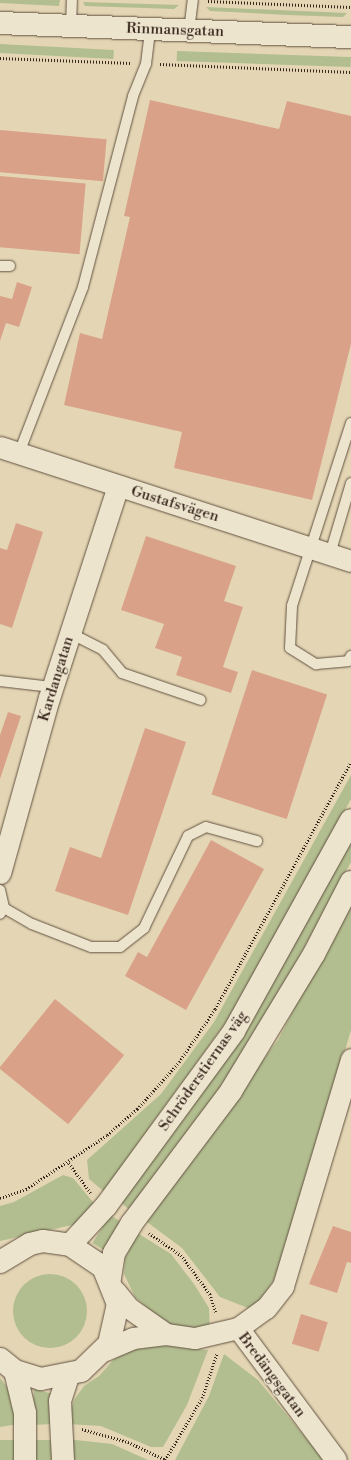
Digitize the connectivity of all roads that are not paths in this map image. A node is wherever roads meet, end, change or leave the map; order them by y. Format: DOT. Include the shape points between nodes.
graph roads {
  1 [pos="72,0"];
  2 [pos="192,0"];
  3 [pos="0,23"];
  4 [pos="71,26"];
  5 [pos="150,29"];
  6 [pos="189,31"];
  7 [pos="351,37"];
  8 [pos="351,423"];
  9 [pos="10,450"];
  10 [pos="351,484"];
  11 [pos="118,486"];
  12 [pos="309,547"];
  13 [pos="330,554"];
  14 [pos="351,561"];
  15 [pos="70,633"];
  16 [pos="351,656"];
  17 [pos="0,681"];
  18 [pos="52,687"];
  19 [pos="202,700"];
  20 [pos="351,820"];
  21 [pos="257,841"];
  22 [pos="0,873"];
  23 [pos="351,882"];
  24 [pos="0,890"];
  25 [pos="2,911"];
  26 [pos="351,1059"];
  27 [pos="70,1244"];
  28 [pos="2,1258"];
  29 [pos="113,1285"];
  30 [pos="238,1328"];
  31 [pos="166,1334"];
  32 [pos="105,1350"];
  33 [pos="8,1365"];
  34 [pos="68,1377"];
  35 [pos="25,1460"];
  36 [pos="63,1460"];
  37 [pos="336,1460"];
  1 -- 4 [label="lane"];
  2 -- 6 [label="lane"];
  3 -- 4 [label="street, Rinmansgatan"];
  4 -- 5 [label="street, Rinmansgatan"];
  5 -- 6 [label="street, Rinmansgatan"];
  5 -- 9 [label="lane" via="146,64 133,96 83,287"];
  6 -- 7 [label="street, Rinmansgatan"];
  8 -- 12 [label="lane"];
  9 -- 11 [label="street, Gustafsvägen"];
  10 -- 13 [label="lane"];
  11 -- 12 [label="street, Gustafsvägen"];
  11 -- 15 [label="street, Kardangatan"];
  12 -- 13 [label="street, Gustafsvägen"];
  12 -- 16 [label="lane" via="292,606 290,648 316,664 348,661"];
  13 -- 14 [label="street, Gustafsvägen"];
  15 -- 18 [label="street, Kardangatan"];
  15 -- 19 [label="lane" via="103,650 122,673"];
  17 -- 18 [label="lane"];
  18 -- 22 [label="street, Kardangatan"];
  20 -- 27 [label="street, Schröderstiernas väg" via="234,1031 106,1206"];
  21 -- 25 [label="lane" via="206,827 188,836 144,928 120,947 91,947"];
  23 -- 29 [label="street, Schröderstiernas väg" via="314,954 231,1091 132,1223 114,1253"];
  24 -- 25 [label="lane"];
  26 -- 30 [label="street" via="283,1286 266,1308"];
  27 -- 28 [label="street" via="43,1241"];
  27 -- 29 [label="street" via="94,1257"];
  29 -- 31 [label="street, Bredängsgatan" via="129,1308"];
  29 -- 32 [label="street, Schröderstiernas väg" via="118,1318"];
  30 -- 31 [label="street, Bredängsgatan" via="218,1335 195,1338"];
  30 -- 37 [label="street, Bredängsgatan"];
  31 -- 32 [label="street, Bredängsgatan" via="133,1338"];
  32 -- 34 [label="street" via="92,1364"];
  33 -- 34 [label="street" via="41,1379"];
  33 -- 35 [label="street" via="25,1413"];
  34 -- 36 [label="street" via="60,1402 59,1428"];
}
